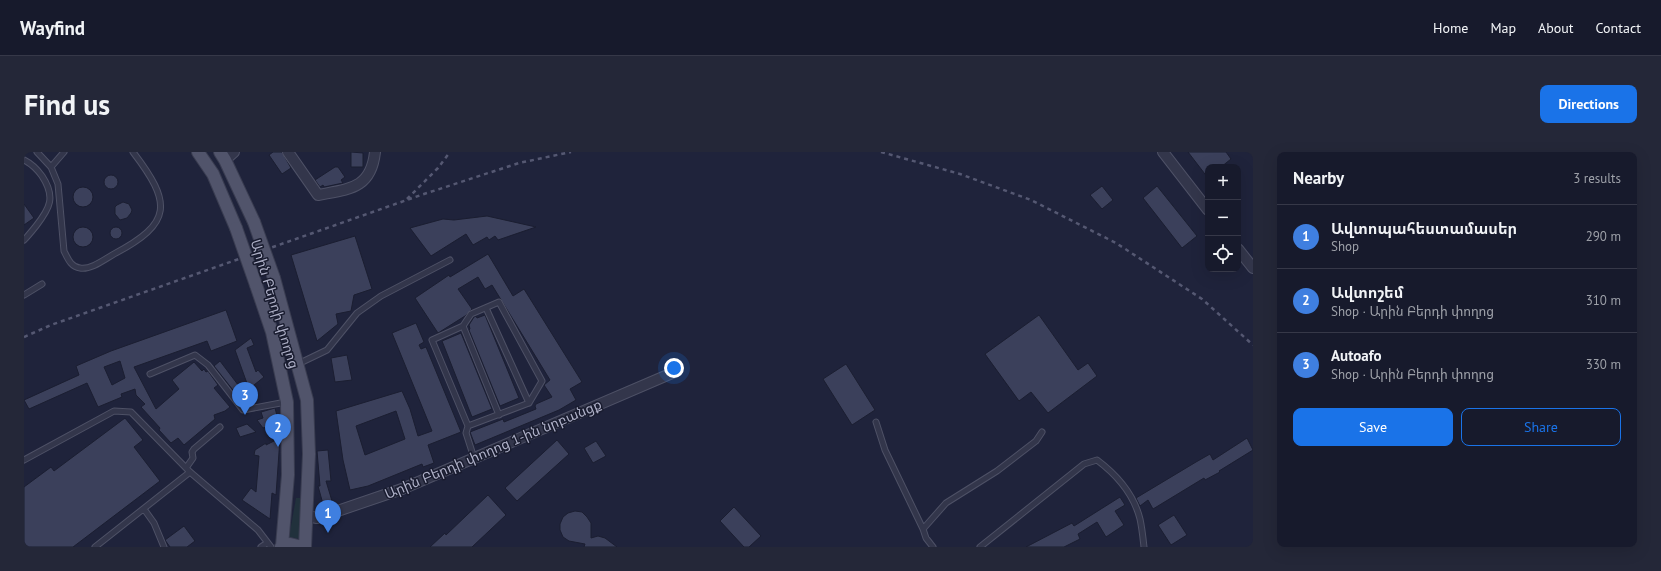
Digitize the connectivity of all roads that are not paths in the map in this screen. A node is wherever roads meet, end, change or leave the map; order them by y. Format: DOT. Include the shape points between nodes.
graph roads {
  1 [pos="37,152"];
  2 [pos="64,152"];
  3 [pos="133,152"];
  4 [pos="198,152"];
  5 [pos="288,152"];
  6 [pos="376,152"];
  7 [pos="1163,152"];
  8 [pos="226,155"];
  9 [pos="24,160"];
  10 [pos="51,167"];
  11 [pos="1205,206"];
  12 [pos="24,240"];
  13 [pos="1241,253"];
  14 [pos="450,260"];
  15 [pos="1253,268"];
  16 [pos="42,284"];
  17 [pos="24,295"];
  18 [pos="486,308"];
  19 [pos="463,326"];
  20 [pos="296,364"];
  21 [pos="677,371"];
  22 [pos="150,374"];
  23 [pos="287,402"];
  24 [pos="529,402"];
  25 [pos="499,415"];
  26 [pos="876,422"];
  27 [pos="468,426"];
  28 [pos="220,427"];
  29 [pos="1042,432"];
  30 [pos="474,458"];
  31 [pos="24,460"];
  32 [pos="186,468"];
  33 [pos="190,472"];
  34 [pos="144,509"];
  35 [pos="307,516"];
  36 [pos="923,529"];
  37 [pos="267,542"];
  38 [pos="95,547"];
  39 [pos="164,547"];
  40 [pos="261,547"];
  41 [pos="278,547"];
  42 [pos="302,547"];
  43 [pos="306,547"];
  44 [pos="933,547"];
  45 [pos="980,547"];
  46 [pos="1144,547"];
  1 -- 10 [label="lane"];
  2 -- 10 [label="lane"];
  3 -- 10 [label="lane" via="156,187 161,203 160,216 152,228 134,244 82,269 69,261 64,251 58,184"];
  4 -- 23 [label="main road, Արին Բերդի փողոց, bridge" via="213,174 236,228 272,332"];
  5 -- 6 [label="street" via="318,195 352,188 367,178"];
  7 -- 11 [label="street"];
  8 -- 20 [label="main road, Արին Բերդի փողոց, bridge" via="274,278"];
  9 -- 12 [label="lane" via="38,171 48,184 50,193 50,204 45,215"];
  13 -- 15 [label="street"];
  14 -- 20 [label="lane" via="381,296 357,313 327,350"];
  16 -- 17 [label="lane"];
  18 -- 19 [label="lane" via="471,314"];
  18 -- 24 [label="lane"];
  18 -- 24 [label="lane" via="499,302 542,381"];
  19 -- 25 [label="lane"];
  19 -- 27 [label="lane" via="432,340"];
  20 -- 35 [label="main road, Արին Բերդի փողոց" via="306,400 309,454"];
  21 -- 30 [label="street, Արին Բերդի փողոց 1-ին նրբանցք"];
  22 -- 23 [label="lane" via="195,355 208,365 243,410"];
  23 -- 41 [label="main road, Արին Բերդի փողոց" via="288,475"];
  24 -- 25 [label="lane"];
  25 -- 27 [label="lane"];
  26 -- 36 [label="lane" via="888,456"];
  27 -- 30 [label="lane" via="466,433"];
  28 -- 32 [label="lane" via="194,449 193,458"];
  29 -- 36 [label="lane" via="1036,441 997,471 946,503"];
  30 -- 35 [label="street, Արին Բերդի փողոց 1-ին նրբանցք" via="402,489 317,518"];
  31 -- 32 [label="lane" via="114,411 131,412"];
  32 -- 33 [label="lane"];
  33 -- 34 [label="lane"];
  33 -- 37 [label="lane" via="258,530"];
  34 -- 38 [label="lane"];
  34 -- 39 [label="lane" via="154,523"];
  35 -- 43 [label="main road, Արին Բերդի փողոց"];
  36 -- 44 [label="lane"];
  37 -- 40 [label="lane"];
  37 -- 41 [label="lane"];
  41 -- 42 [label="main road" via="294,544"];
  45 -- 46 [label="lane" via="1084,464 1098,460 1114,472 1129,494 1140,519"];
}
